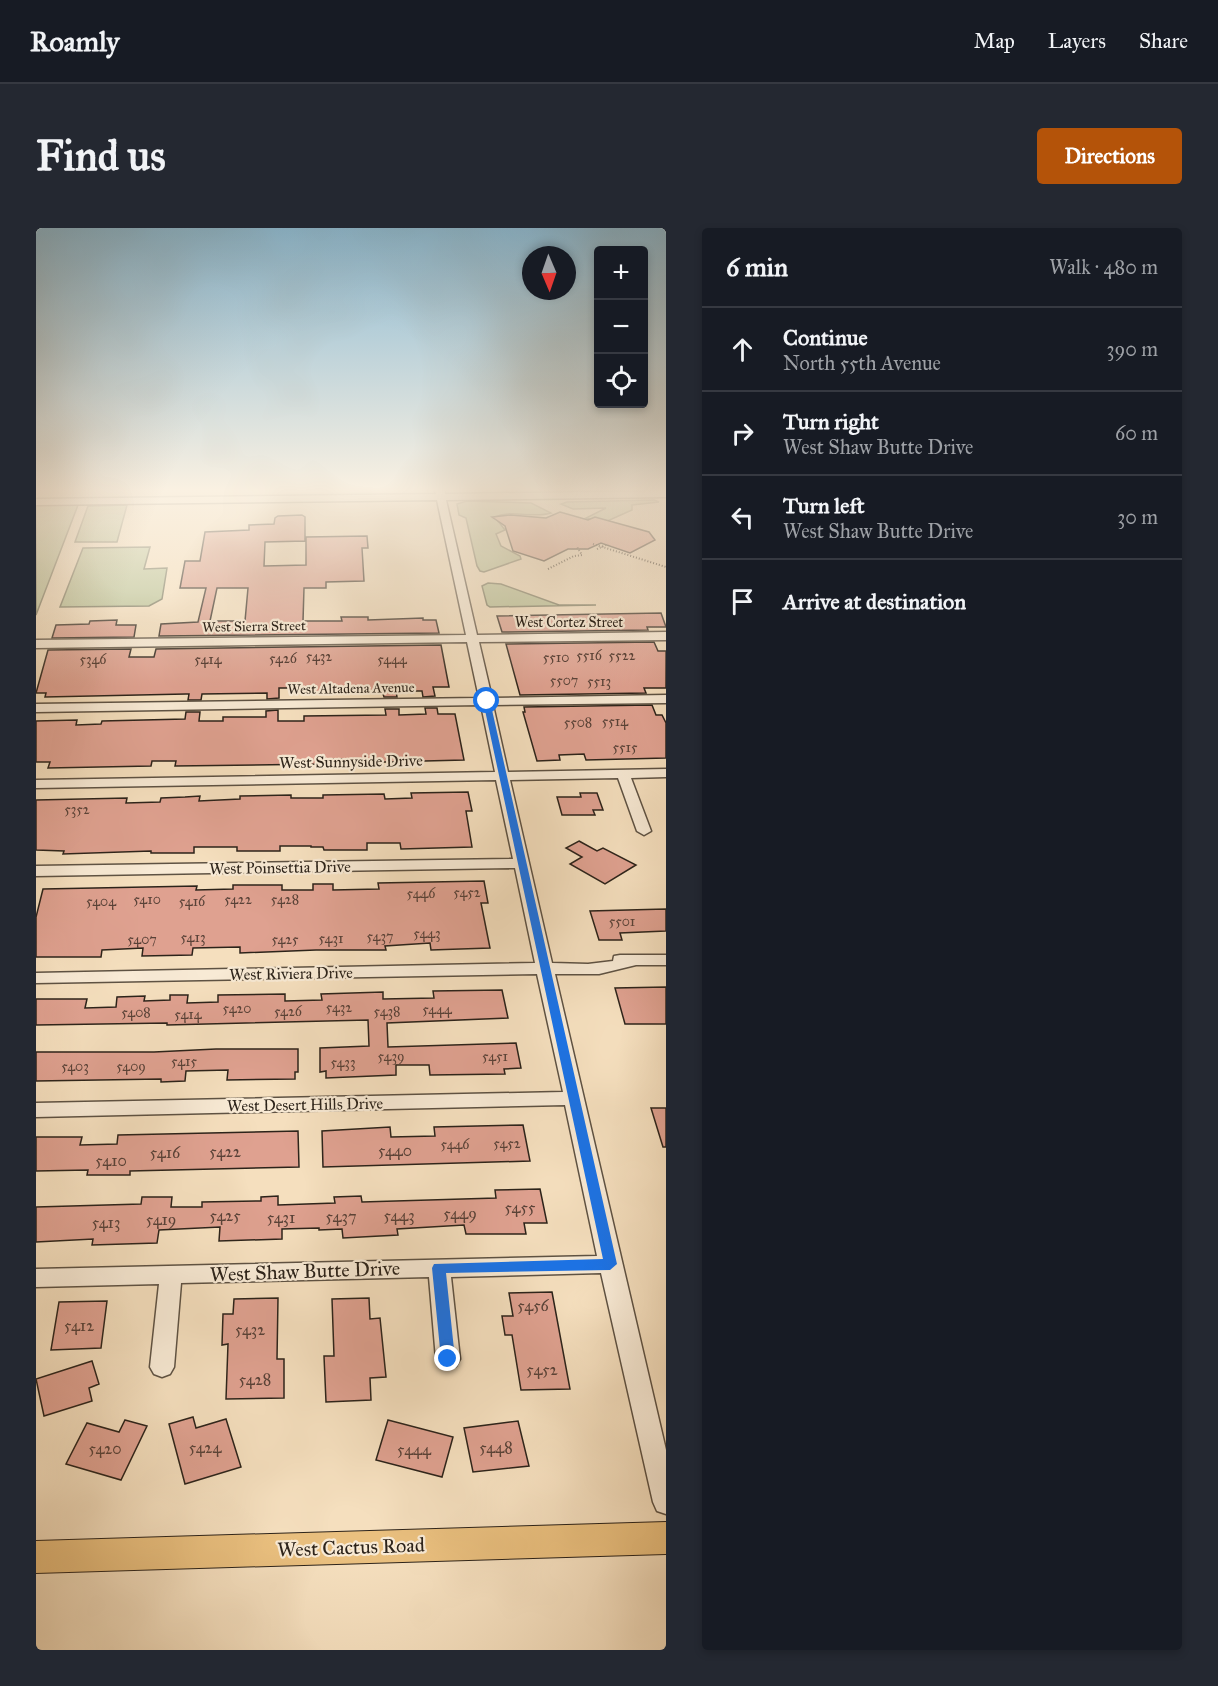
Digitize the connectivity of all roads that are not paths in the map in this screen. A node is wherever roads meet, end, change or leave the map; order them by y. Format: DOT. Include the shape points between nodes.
graph roads {
  1 [pos="454,554"];
  2 [pos="666,636"];
  3 [pos="473,638"];
  4 [pos="36,644"];
  5 [pos="666,699"];
  6 [pos="487,701"];
  7 [pos="36,708"];
  8 [pos="666,773"];
  9 [pos="623,774"];
  10 [pos="503,776"];
  11 [pos="36,783"];
  12 [pos="644,831"];
  13 [pos="523,863"];
  14 [pos="36,871"];
  15 [pos="666,960"];
  16 [pos="545,968"];
  17 [pos="36,978"];
  18 [pos="574,1098"];
  19 [pos="36,1110"];
  20 [pos="610,1264"];
  21 [pos="439,1268"];
  22 [pos="171,1275"];
  23 [pos="36,1278"];
  24 [pos="448,1359"];
  25 [pos="162,1367"];
  26 [pos="666,1502"];
  27 [pos="666,1538"];
  28 [pos="36,1557"];
  1 -- 3 [label="street"];
  2 -- 3 [label="street, West Cortez Street"];
  3 -- 4 [label="street, West Sierra Street"];
  3 -- 6 [label="street"];
  5 -- 6 [label="street, West Altadena Avenue"];
  6 -- 7 [label="street, West Altadena Avenue"];
  6 -- 10 [label="street"];
  8 -- 9 [label="street, West Sunnyside Drive"];
  9 -- 10 [label="street, West Sunnyside Drive"];
  9 -- 12 [label="street"];
  10 -- 11 [label="street, West Sunnyside Drive"];
  10 -- 13 [label="street"];
  13 -- 14 [label="street, West Poinsettia Drive"];
  13 -- 16 [label="street"];
  15 -- 16 [label="street, West Riviera Drive" via="630,962 610,969"];
  16 -- 17 [label="street, West Riviera Drive"];
  16 -- 18 [label="street"];
  18 -- 19 [label="street, West Desert Hills Drive"];
  18 -- 20 [label="street"];
  20 -- 21 [label="street, West Shaw Butte Drive"];
  20 -- 26 [label="street"];
  21 -- 22 [label="street, West Shaw Butte Drive"];
  21 -- 24 [label="street"];
  22 -- 23 [label="street, West Shaw Butte Drive"];
  22 -- 25 [label="street"];
  27 -- 28 [label="main road, West Cactus Road"];
}
